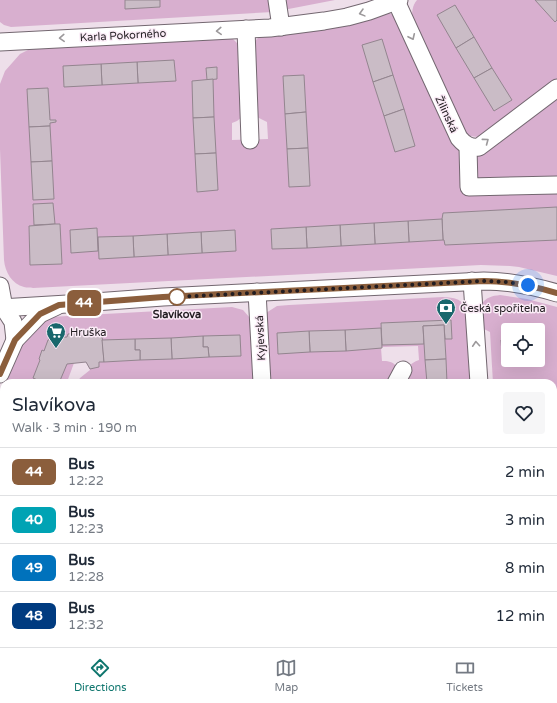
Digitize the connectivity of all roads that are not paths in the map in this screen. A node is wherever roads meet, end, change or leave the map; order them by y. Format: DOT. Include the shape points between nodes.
graph roads {
  1 [pos="277,0"];
  2 [pos="397,1"];
  3 [pos="281,27"];
  4 [pos="246,29"];
  5 [pos="0,42"];
  6 [pos="557,88"];
  7 [pos="250,140"];
  8 [pos="468,147"];
  9 [pos="557,185"];
  10 [pos="472,282"];
  11 [pos="0,286"];
  12 [pos="257,292"];
  13 [pos="557,293"];
  14 [pos="59,305"];
  15 [pos="1,312"];
  16 [pos="15,340"];
  17 [pos="0,374"];
  18 [pos="262,379"];
  19 [pos="479,379"];
  1 -- 3 [label="street"];
  2 -- 3 [label="street, Karla Pokorného, one-way" via="347,17"];
  2 -- 8 [label="street, Žilinská, one-way" via="458,138"];
  3 -- 4 [label="street, Karla Pokorného"];
  4 -- 5 [label="street, Karla Pokorného, one-way"];
  4 -- 7 [label="street"];
  8 -- 6 [label="street, one-way" via="479,146"];
  8 -- 9 [label="street" via="469,187"];
  10 -- 12 [label="street"];
  10 -- 13 [label="street" via="517,283"];
  19 -- 10 [label="street, one-way"];
  11 -- 15 [label="street"];
  12 -- 14 [label="street"];
  12 -- 18 [label="street, Kyjevská"];
  14 -- 15 [label="street"];
  14 -- 16 [label="street" via="40,314"];
  15 -- 16 [label="street" via="13,322"];
  16 -- 17 [label="street"];
}
